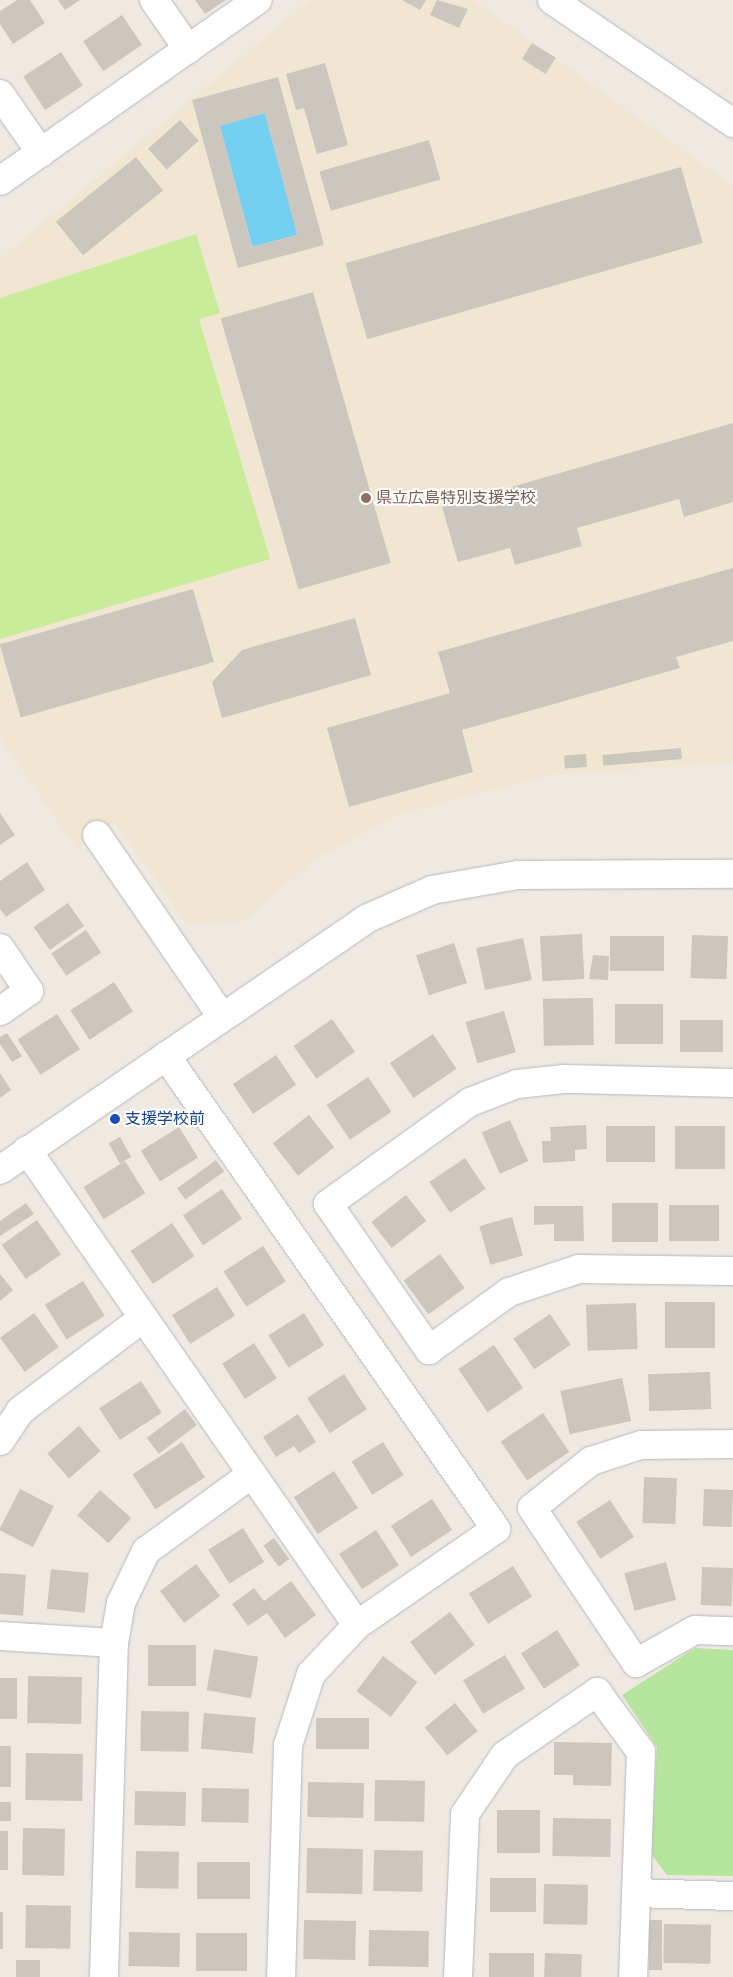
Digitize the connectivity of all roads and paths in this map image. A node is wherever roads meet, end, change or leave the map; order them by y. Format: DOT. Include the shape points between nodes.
graph roads {
  1 [pos="154,0"];
  2 [pos="258,0"];
  3 [pos="552,0"];
  4 [pos="188,49"];
  5 [pos="0,94"];
  6 [pos="733,123"];
  7 [pos="41,153"];
  8 [pos="0,180"];
  9 [pos="97,836"];
  10 [pos="733,874"];
  11 [pos="0,948"];
  12 [pos="0,1011"];
  13 [pos="222,1017"];
  14 [pos="166,1056"];
  15 [pos="733,1083"];
  16 [pos="27,1150"];
  17 [pos="0,1170"];
  18 [pos="733,1271"];
  19 [pos="144,1318"];
  20 [pos="0,1440"];
  21 [pos="733,1444"];
  22 [pos="252,1474"];
  23 [pos="357,1625"];
  24 [pos="733,1631"];
  25 [pos="0,1636"];
  26 [pos="114,1643"];
  27 [pos="636,1893"];
  28 [pos="733,1896"];
  29 [pos="104,1977"];
  30 [pos="281,1977"];
  31 [pos="458,1977"];
  32 [pos="633,1977"];
  1 -- 4 [label="street"];
  2 -- 4 [label="street"];
  3 -- 6 [label="street"];
  4 -- 7 [label="street"];
  5 -- 7 [label="street"];
  7 -- 8 [label="street"];
  9 -- 13 [label="street"];
  10 -- 13 [label="street" via="518,875 432,890 366,919"];
  11 -- 12 [label="street" via="30,991"];
  13 -- 14 [label="street"];
  14 -- 16 [label="street"];
  14 -- 23 [label="street" via="496,1529"];
  15 -- 18 [label="street" via="564,1079 517,1084 470,1102 328,1204 429,1350 509,1292 579,1269"];
  16 -- 17 [label="street"];
  16 -- 19 [label="street"];
  19 -- 20 [label="street" via="20,1412"];
  19 -- 22 [label="street"];
  21 -- 24 [label="street" via="641,1445 591,1461 532,1508 636,1663 695,1630"];
  22 -- 23 [label="street"];
  22 -- 26 [label="street" via="146,1551 121,1603"];
  23 -- 30 [label="street" via="311,1674 288,1745"];
  25 -- 26 [label="street"];
  26 -- 29 [label="street"];
  27 -- 28 [label="street"];
  27 -- 31 [label="street" via="641,1752 597,1692 505,1755 464,1814"];
  27 -- 32 [label="street"];
}
